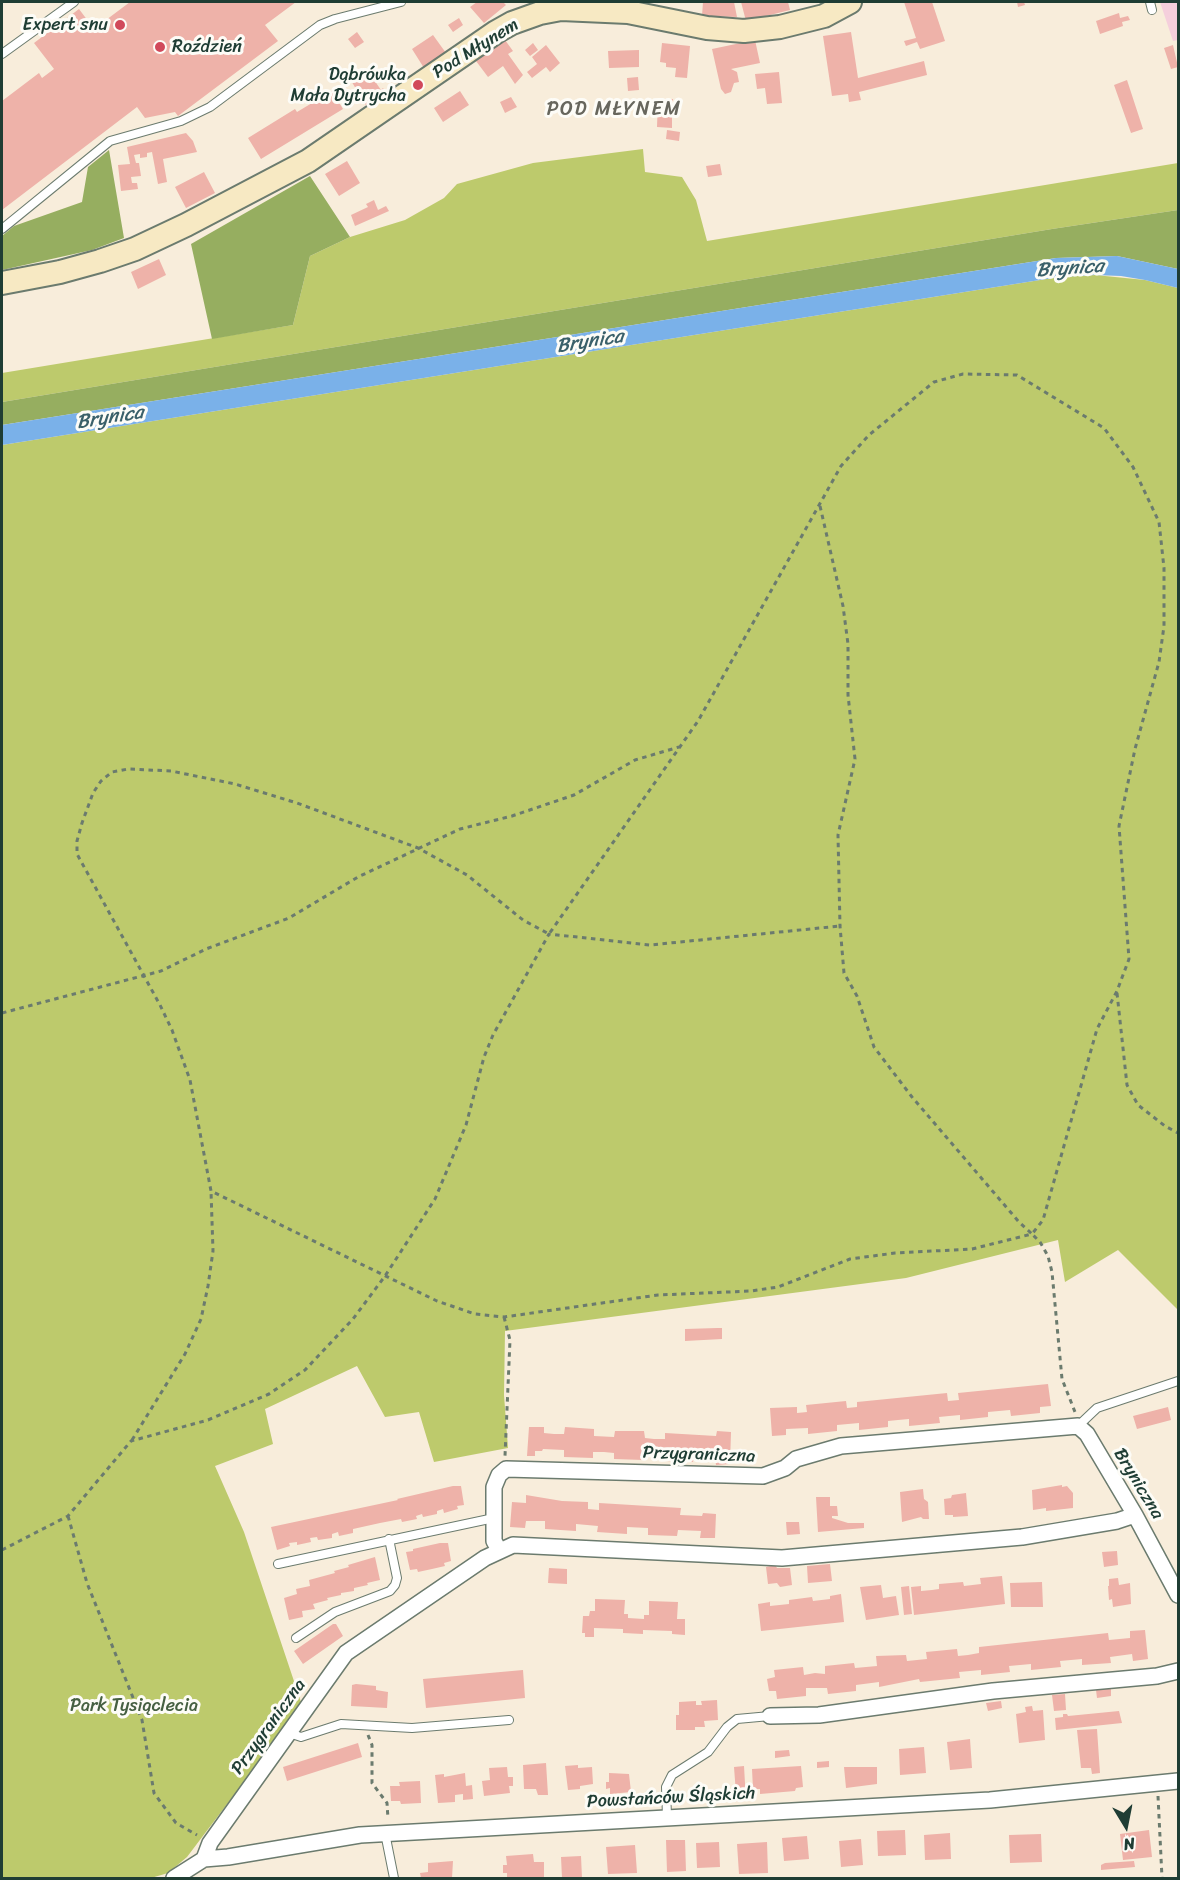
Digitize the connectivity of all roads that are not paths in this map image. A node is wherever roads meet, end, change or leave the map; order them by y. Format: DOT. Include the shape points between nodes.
graph roads {
  1 [pos="74,2"];
  2 [pos="401,2"];
  3 [pos="850,2"];
  4 [pos="1150,2"];
  5 [pos="542,7"];
  6 [pos="655,10"];
  7 [pos="1152,10"];
  8 [pos="2,54"];
  9 [pos="2,229"];
  10 [pos="2,283"];
  11 [pos="1179,1381"];
  12 [pos="1078,1426"];
  13 [pos="1135,1515"];
  14 [pos="494,1518"];
  15 [pos="388,1539"];
  16 [pos="499,1550"];
  17 [pos="278,1564"];
  18 [pos="1179,1595"];
  19 [pos="296,1638"];
  20 [pos="1179,1671"];
  21 [pos="770,1716"];
  22 [pos="509,1720"];
  23 [pos="288,1733"];
  24 [pos="1179,1781"];
  25 [pos="667,1817"];
  26 [pos="385,1832"];
  27 [pos="204,1858"];
  28 [pos="174,1878"];
  29 [pos="394,1878"];
  1 -- 8 [label="lane"];
  2 -- 9 [label="lane" via="320,25 204,111 110,141"];
  3 -- 6 [label="street, Pod Młynem" via="824,16 744,31 707,28"];
  4 -- 7 [label="lane"];
  5 -- 6 [label="street, Pod Młynem"];
  5 -- 10 [label="street, Pod Młynem" via="496,33 308,161 186,225 100,261"];
  11 -- 12 [label="lane" via="1097,1407"];
  12 -- 13 [label="street, Bryniczna" via="1087,1434"];
  12 -- 14 [label="street, Przygraniczna" via="841,1446 796,1459 763,1476 506,1469 494,1487"];
  13 -- 16 [label="street, Przygraniczna" via="1022,1537 782,1558 513,1545"];
  13 -- 18 [label="street, Bryniczna"];
  14 -- 15 [label="lane"];
  14 -- 16 [label="street" via="494,1541"];
  15 -- 17 [label="lane"];
  15 -- 19 [label="lane" via="397,1578 390,1591 335,1612"];
  16 -- 23 [label="street, Przygraniczna" via="346,1653"];
  20 -- 21 [label="street" via="819,1715"];
  21 -- 25 [label="lane" via="737,1719 708,1752 672,1775 666,1787"];
  22 -- 23 [label="lane" via="412,1728 341,1724 301,1737"];
  23 -- 27 [label="street, Przygraniczna" via="210,1843"];
  24 -- 25 [label="street, Powstańców Śląskich" via="990,1800"];
  25 -- 26 [label="street, Powstańców Śląskich"];
  26 -- 27 [label="street, Powstańców Śląskich"];
  26 -- 29 [label="lane"];
  27 -- 28 [label="street, Powstańców Śląskich"];
}
